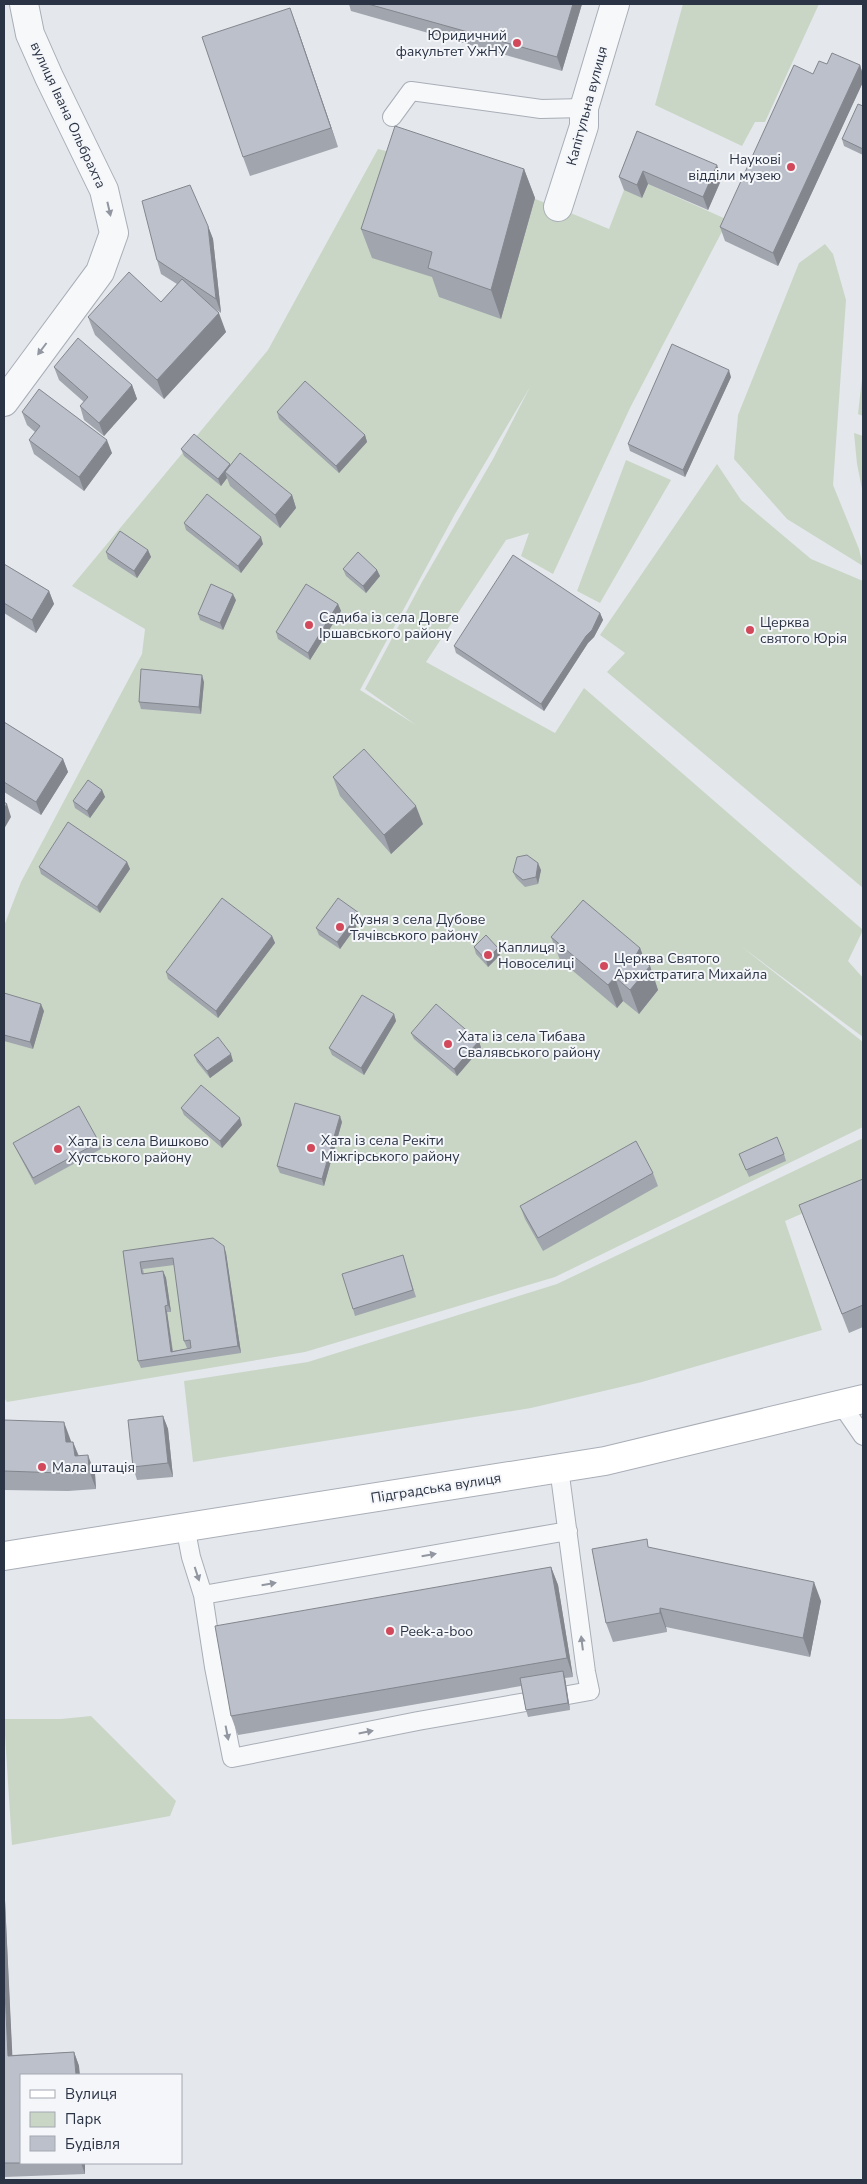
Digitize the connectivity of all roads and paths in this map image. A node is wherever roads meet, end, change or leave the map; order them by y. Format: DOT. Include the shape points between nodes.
graph roads {
  1 [pos="24,4"];
  2 [pos="615,4"];
  3 [pos="392,117"];
  4 [pos="584,117"];
  5 [pos="558,207"];
  6 [pos="4,402"];
  7 [pos="852,1401"];
  8 [pos="863,1436"];
  9 [pos="559,1468"];
  10 [pos="185,1526"];
  11 [pos="568,1531"];
  12 [pos="4,1556"];
  13 [pos="203,1595"];
  14 [pos="568,1695"];
  15 [pos="526,1702"];
  1 -- 6 [label="street, вулиця Івана Ольбрахта, one-way" via="30,34 48,77 104,190 114,233 100,272"];
  2 -- 4 [label="street, Капітульна вулиця"];
  3 -- 4 [label="lane" via="411,91 541,108"];
  4 -- 5 [label="street, Капітульна вулиця"];
  7 -- 8 [label="lane"];
  7 -- 9 [label="main road, Підградська вулиця" via="661,1449"];
  9 -- 10 [label="main road, Підградська вулиця"];
  9 -- 11 [label="lane"];
  10 -- 12 [label="main road, Підградська вулиця"];
  10 -- 13 [label="lane, one-way"];
  13 -- 11 [label="lane, one-way"];
  14 -- 11 [label="lane, one-way" via="590,1691"];
  13 -- 15 [label="lane, one-way" via="232,1758"];
}
